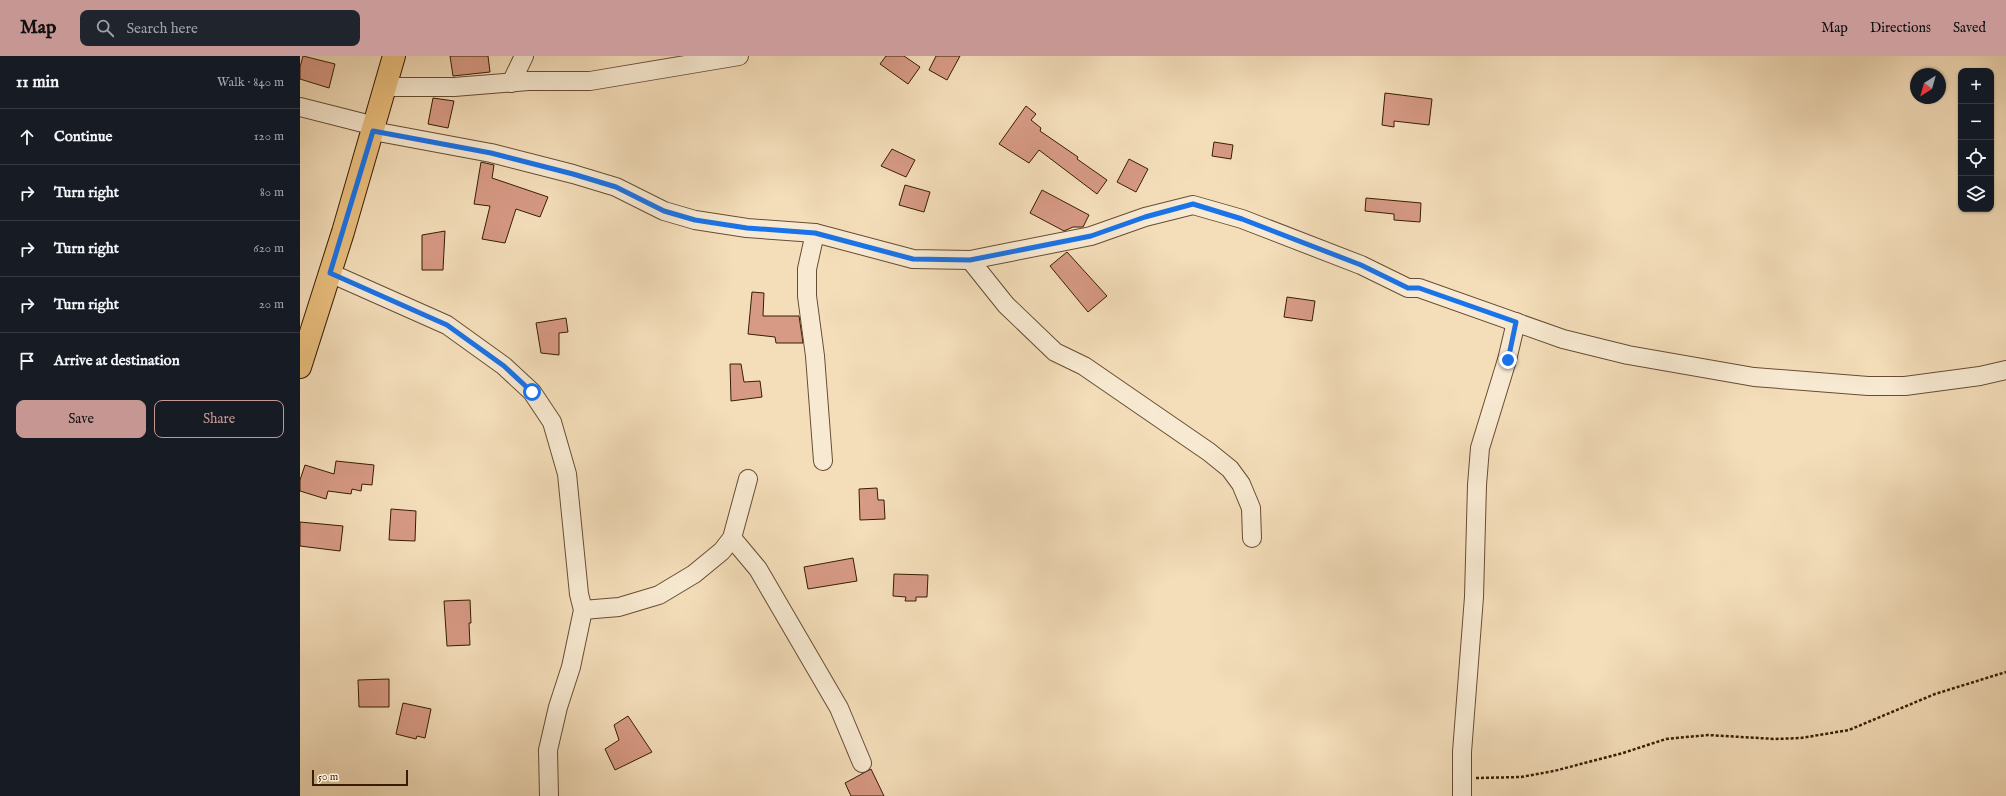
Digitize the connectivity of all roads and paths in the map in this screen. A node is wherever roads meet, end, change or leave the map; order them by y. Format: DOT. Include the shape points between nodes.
graph roads {
  1 [pos="394,56"];
  2 [pos="524,56"];
  3 [pos="739,56"];
  4 [pos="511,83"];
  5 [pos="385,87"];
  6 [pos="300,107"];
  7 [pos="374,128"];
  8 [pos="815,233"];
  9 [pos="970,260"];
  10 [pos="330,273"];
  11 [pos="1516,322"];
  12 [pos="300,367"];
  13 [pos="2006,370"];
  14 [pos="823,461"];
  15 [pos="748,479"];
  16 [pos="732,538"];
  17 [pos="1252,538"];
  18 [pos="583,610"];
  19 [pos="2006,672"];
  20 [pos="862,764"];
  21 [pos="1462,777"];
  22 [pos="549,796"];
  23 [pos="1462,796"];
  1 -- 5 [label="main road"];
  2 -- 4 [label="street"];
  3 -- 4 [label="street" via="590,81"];
  4 -- 5 [label="street" via="454,87"];
  5 -- 7 [label="main road"];
  6 -- 7 [label="street"];
  7 -- 8 [label="street" via="573,174 616,187 664,211 695,220 747,228"];
  7 -- 10 [label="main road"];
  8 -- 9 [label="street" via="913,259"];
  8 -- 14 [label="street" via="807,269 807,296 815,356"];
  9 -- 11 [label="street" via="1091,236 1193,204 1242,219 1361,265 1408,288 1419,288"];
  9 -- 17 [label="street" via="1006,305 1056,352 1084,366 1230,469 1240,484 1250,508"];
  10 -- 12 [label="main road"];
  10 -- 18 [label="street" via="447,325 504,366 532,392 552,422 567,474 579,594"];
  11 -- 13 [label="street" via="1563,339 1628,355 1754,377 1868,386 1905,386"];
  11 -- 21 [label="street" via="1508,360 1480,448 1474,597 1465,694"];
  15 -- 16 [label="street"];
  16 -- 18 [label="street" via="722,551 694,574 659,595 619,607"];
  16 -- 20 [label="street" via="758,569 839,708"];
  18 -- 22 [label="street" via="571,667 548,750"];
  19 -- 21 [label="path" via="1935,694 1849,730 1801,738 1775,739 1708,734 1666,739 1623,753 1520,777"];
  21 -- 23 [label="street"];
}
